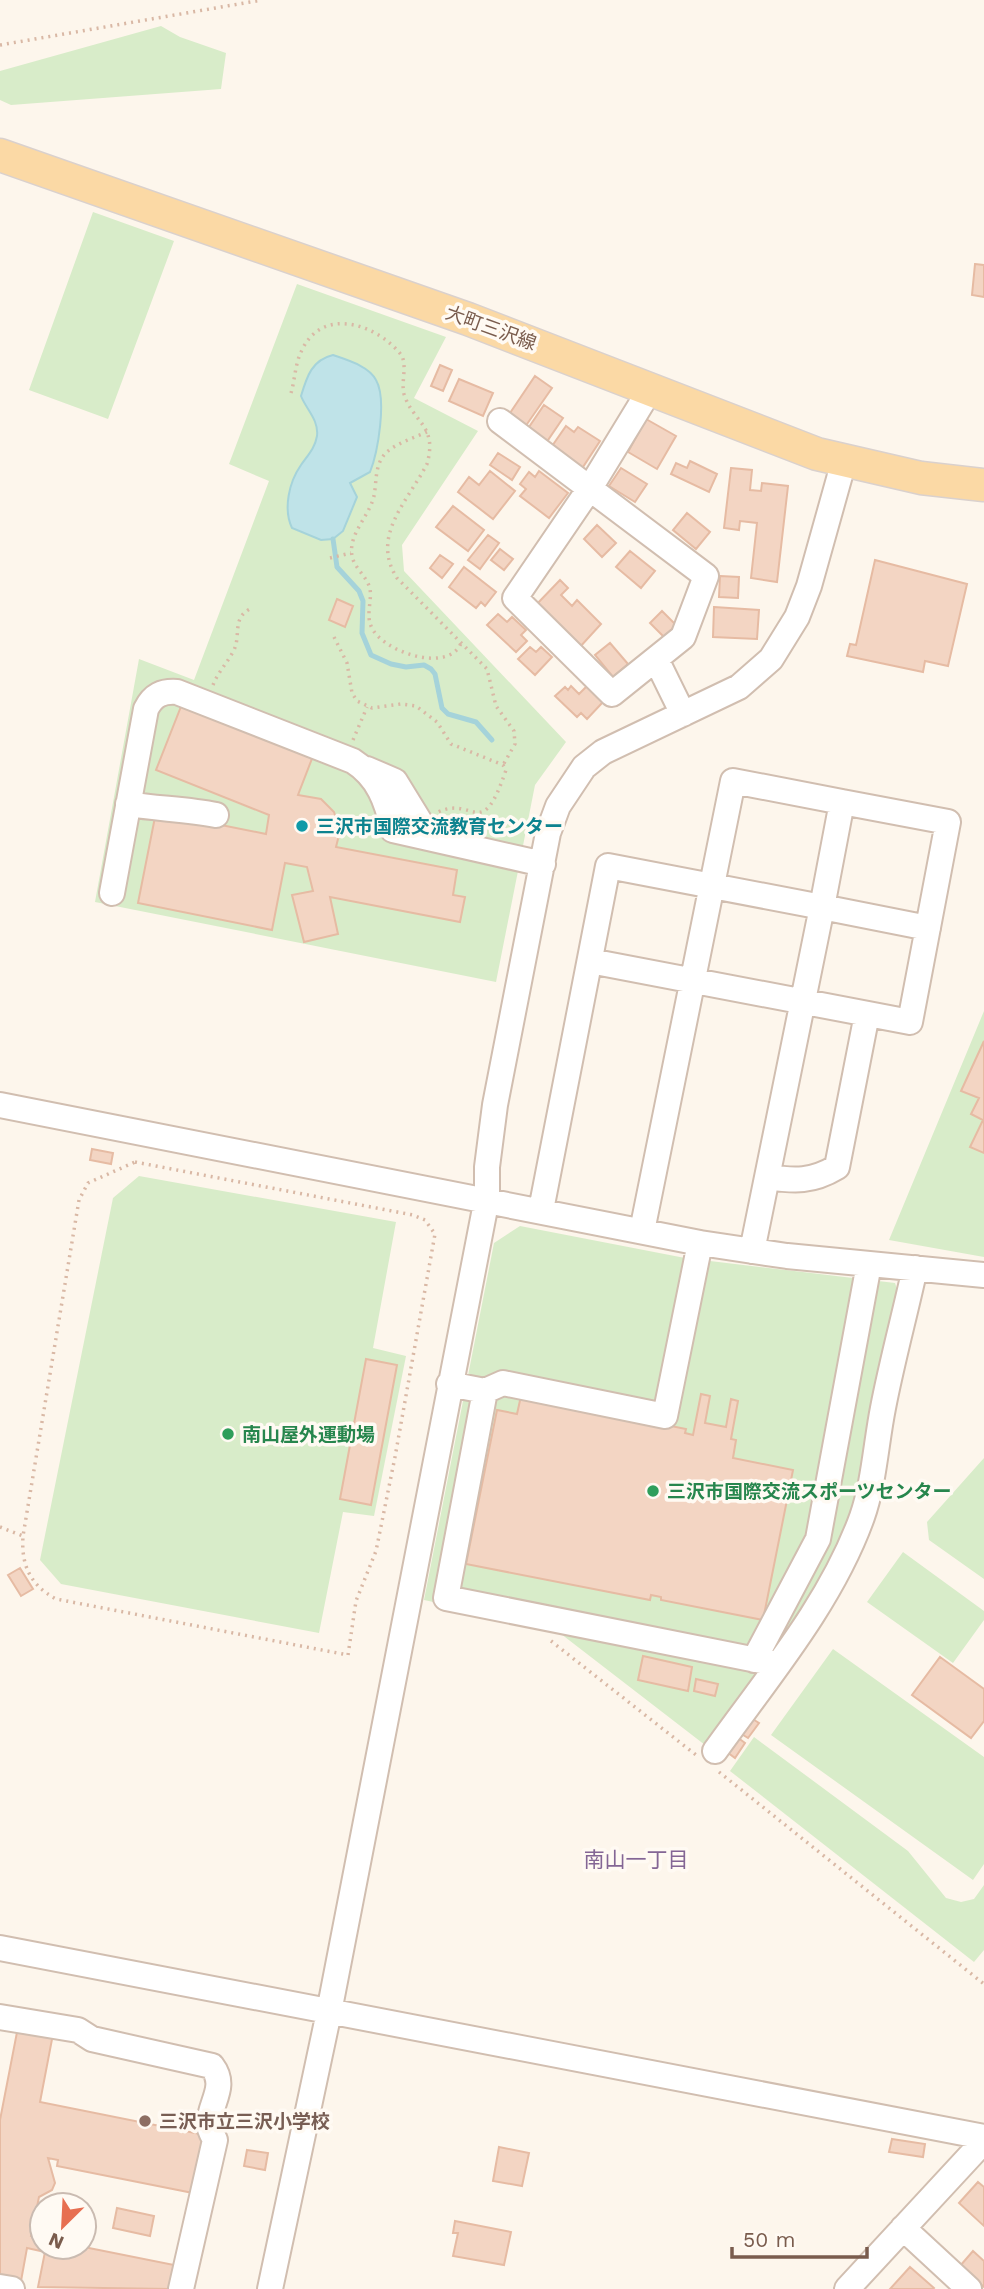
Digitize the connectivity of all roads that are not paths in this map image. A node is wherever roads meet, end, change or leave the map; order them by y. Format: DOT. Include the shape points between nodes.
graph roads {
  1 [pos="0,155"];
  2 [pos="652,388"];
  3 [pos="500,421"];
  4 [pos="844,461"];
  5 [pos="984,485"];
  6 [pos="590,488"];
  7 [pos="656,659"];
  8 [pos="683,714"];
  9 [pos="842,802"];
  10 [pos="128,804"];
  11 [pos="216,815"];
  12 [pos="543,864"];
  13 [pos="713,886"];
  14 [pos="112,893"];
  15 [pos="822,907"];
  16 [pos="928,928"];
  17 [pos="590,961"];
  18 [pos="694,981"];
  19 [pos="803,1002"];
  20 [pos="867,1014"];
  21 [pos="0,1105"];
  22 [pos="767,1177"];
  23 [pos="487,1198"];
  24 [pos="541,1210"];
  25 [pos="642,1231"];
  26 [pos="700,1242"];
  27 [pos="752,1251"];
  28 [pos="869,1264"];
  29 [pos="915,1268"];
  30 [pos="984,1275"];
  31 [pos="449,1384"];
  32 [pos="485,1391"];
  33 [pos="765,1662"];
  34 [pos="715,1751"];
  35 [pos="0,1948"];
  36 [pos="329,2012"];
  37 [pos="0,2017"];
  38 [pos="984,2139"];
  39 [pos="903,2228"];
  40 [pos="0,2287"];
  41 [pos="12,2289"];
  42 [pos="181,2289"];
  43 [pos="270,2289"];
  44 [pos="847,2289"];
  45 [pos="969,2289"];
  1 -- 2 [label="main road, 大町三沢線"];
  2 -- 4 [label="main road, 大町三沢線"];
  2 -- 6 [label="street"];
  3 -- 6 [label="street"];
  4 -- 5 [label="main road, 大町三沢線" via="921,478"];
  4 -- 8 [label="street" via="809,586 785,640 739,687"];
  6 -- 7 [label="street" via="706,576 683,637"];
  6 -- 7 [label="street" via="515,598 612,694"];
  7 -- 8 [label="street"];
  8 -- 12 [label="street" via="614,746 584,767 558,806"];
  9 -- 13 [label="street" via="733,781"];
  9 -- 15 [label="street"];
  9 -- 16 [label="street" via="948,822"];
  10 -- 11 [label="street"];
  10 -- 12 [label="street" via="149,702 165,691 177,692 395,781 426,831"];
  10 -- 14 [label="street"];
  12 -- 23 [label="street" via="495,1105"];
  13 -- 15 [label="street"];
  13 -- 17 [label="street" via="608,866"];
  13 -- 18 [label="street"];
  15 -- 16 [label="street"];
  15 -- 19 [label="street"];
  16 -- 20 [label="street" via="910,1022"];
  17 -- 18 [label="street"];
  17 -- 24 [label="street"];
  18 -- 19 [label="street"];
  18 -- 25 [label="street"];
  19 -- 20 [label="street"];
  19 -- 22 [label="street"];
  20 -- 22 [label="street" via="837,1167 804,1182"];
  21 -- 23 [label="street"];
  22 -- 27 [label="street"];
  23 -- 24 [label="street"];
  23 -- 31 [label="street"];
  24 -- 25 [label="street"];
  25 -- 26 [label="street"];
  26 -- 27 [label="street"];
  26 -- 32 [label="street" via="665,1416 503,1382"];
  27 -- 28 [label="street"];
  28 -- 29 [label="street"];
  28 -- 33 [label="street" via="818,1539"];
  29 -- 30 [label="street"];
  29 -- 33 [label="street" via="863,1514 836,1575"];
  31 -- 32 [label="street"];
  31 -- 36 [label="street"];
  32 -- 33 [label="street" via="446,1598"];
  33 -- 34 [label="street"];
  35 -- 36 [label="street"];
  36 -- 38 [label="street"];
  36 -- 43 [label="street"];
  37 -- 42 [label="street" via="78,2030 92,2039 212,2066 218,2074 219,2089 209,2126 215,2140"];
  38 -- 39 [label="street"];
  39 -- 44 [label="street"];
  39 -- 45 [label="street"];
  40 -- 41 [label="street"];
}
